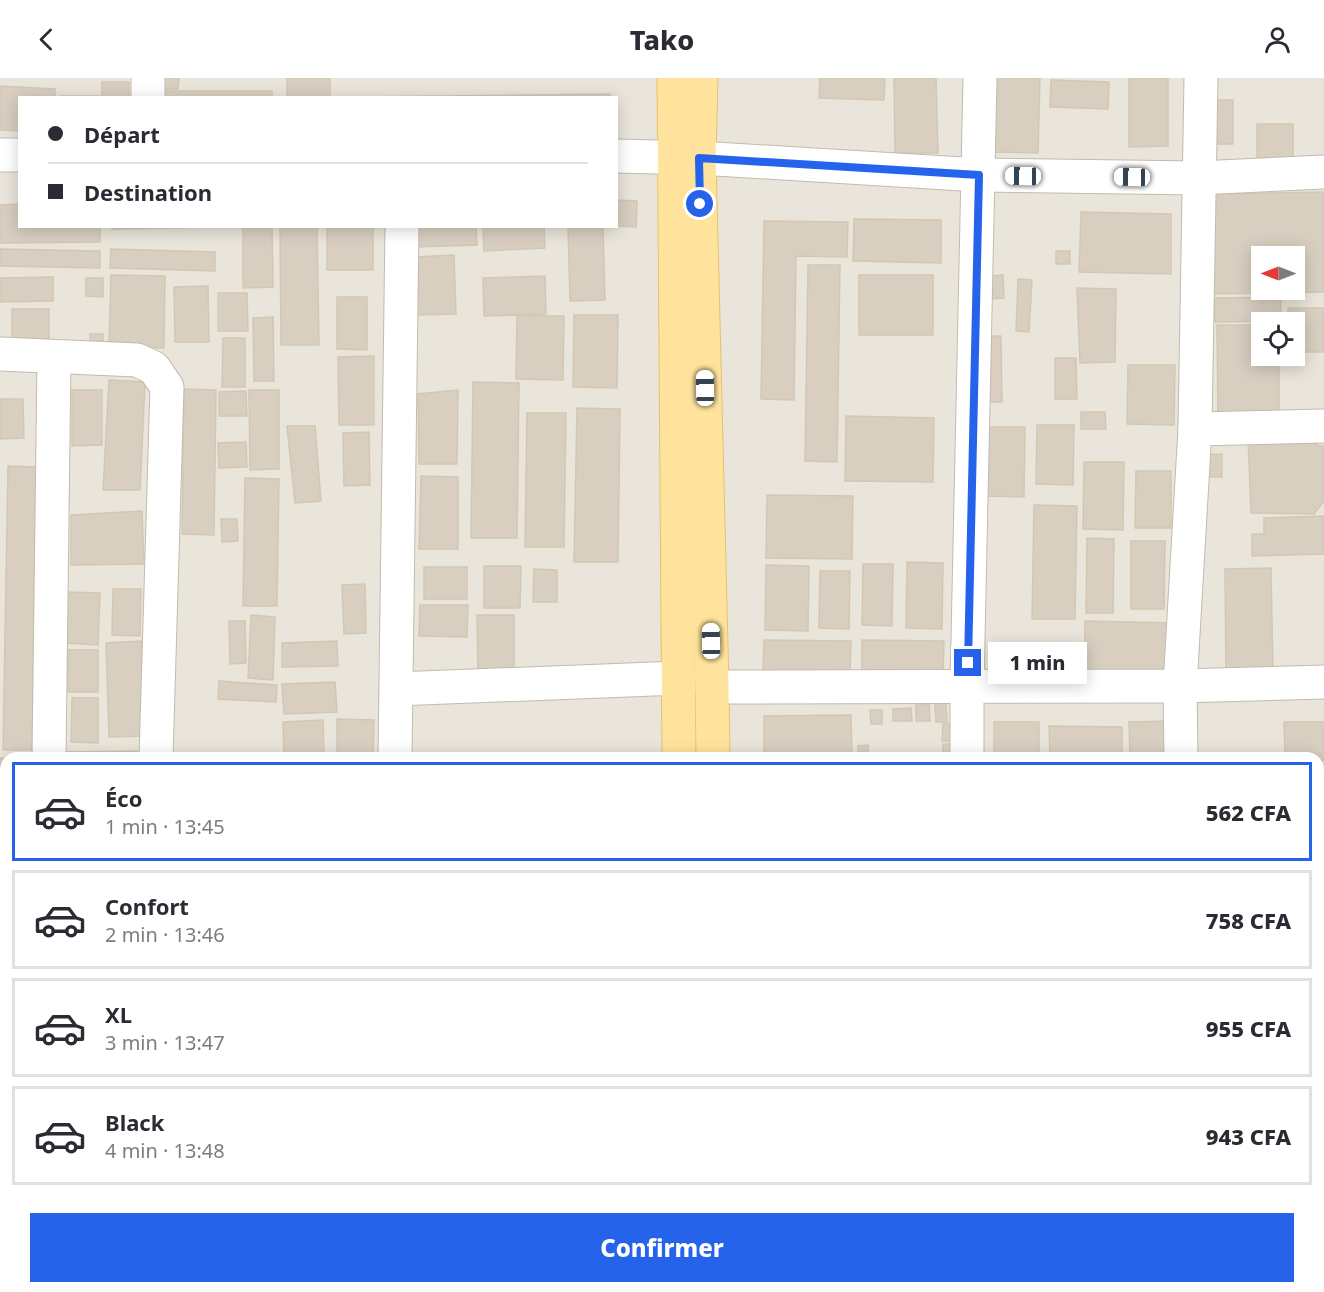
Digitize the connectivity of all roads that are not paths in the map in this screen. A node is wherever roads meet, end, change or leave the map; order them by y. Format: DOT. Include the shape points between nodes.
graph roads {
  1 [pos="148,78"];
  2 [pos="674,78"];
  3 [pos="700,78"];
  4 [pos="980,78"];
  5 [pos="1201,78"];
  6 [pos="148,96"];
  7 [pos="0,155"];
  8 [pos="18,155"];
  9 [pos="618,156"];
  10 [pos="686,158"];
  11 [pos="1324,172"];
  12 [pos="979,175"];
  13 [pos="1198,178"];
  14 [pos="402,228"];
  15 [pos="0,354"];
  16 [pos="54,357"];
  17 [pos="1324,426"];
  18 [pos="1195,429"];
  19 [pos="679,678"];
  20 [pos="1324,682"];
  21 [pos="967,686"];
  22 [pos="1180,686"];
  23 [pos="712,687"];
  24 [pos="396,689"];
  25 [pos="49,752"];
  26 [pos="156,752"];
  27 [pos="395,752"];
  28 [pos="679,752"];
  29 [pos="713,752"];
  30 [pos="967,752"];
  31 [pos="1181,752"];
  1 -- 6 [label="street"];
  2 -- 10 [label="main road"];
  3 -- 10 [label="main road"];
  4 -- 12 [label="street"];
  5 -- 13 [label="street"];
  7 -- 8 [label="street"];
  9 -- 10 [label="street"];
  10 -- 12 [label="street"];
  10 -- 19 [label="main road"];
  10 -- 23 [label="main road"];
  11 -- 13 [label="street"];
  12 -- 13 [label="street"];
  12 -- 21 [label="street"];
  13 -- 18 [label="street"];
  14 -- 24 [label="street"];
  15 -- 16 [label="street"];
  16 -- 25 [label="street"];
  16 -- 26 [label="street" via="137,360 154,368 167,387"];
  17 -- 18 [label="street"];
  18 -- 22 [label="street"];
  19 -- 24 [label="street"];
  19 -- 28 [label="main road"];
  20 -- 22 [label="street"];
  21 -- 22 [label="street"];
  21 -- 23 [label="street"];
  21 -- 30 [label="street"];
  22 -- 31 [label="street"];
  23 -- 29 [label="main road"];
  24 -- 27 [label="street"];
}
